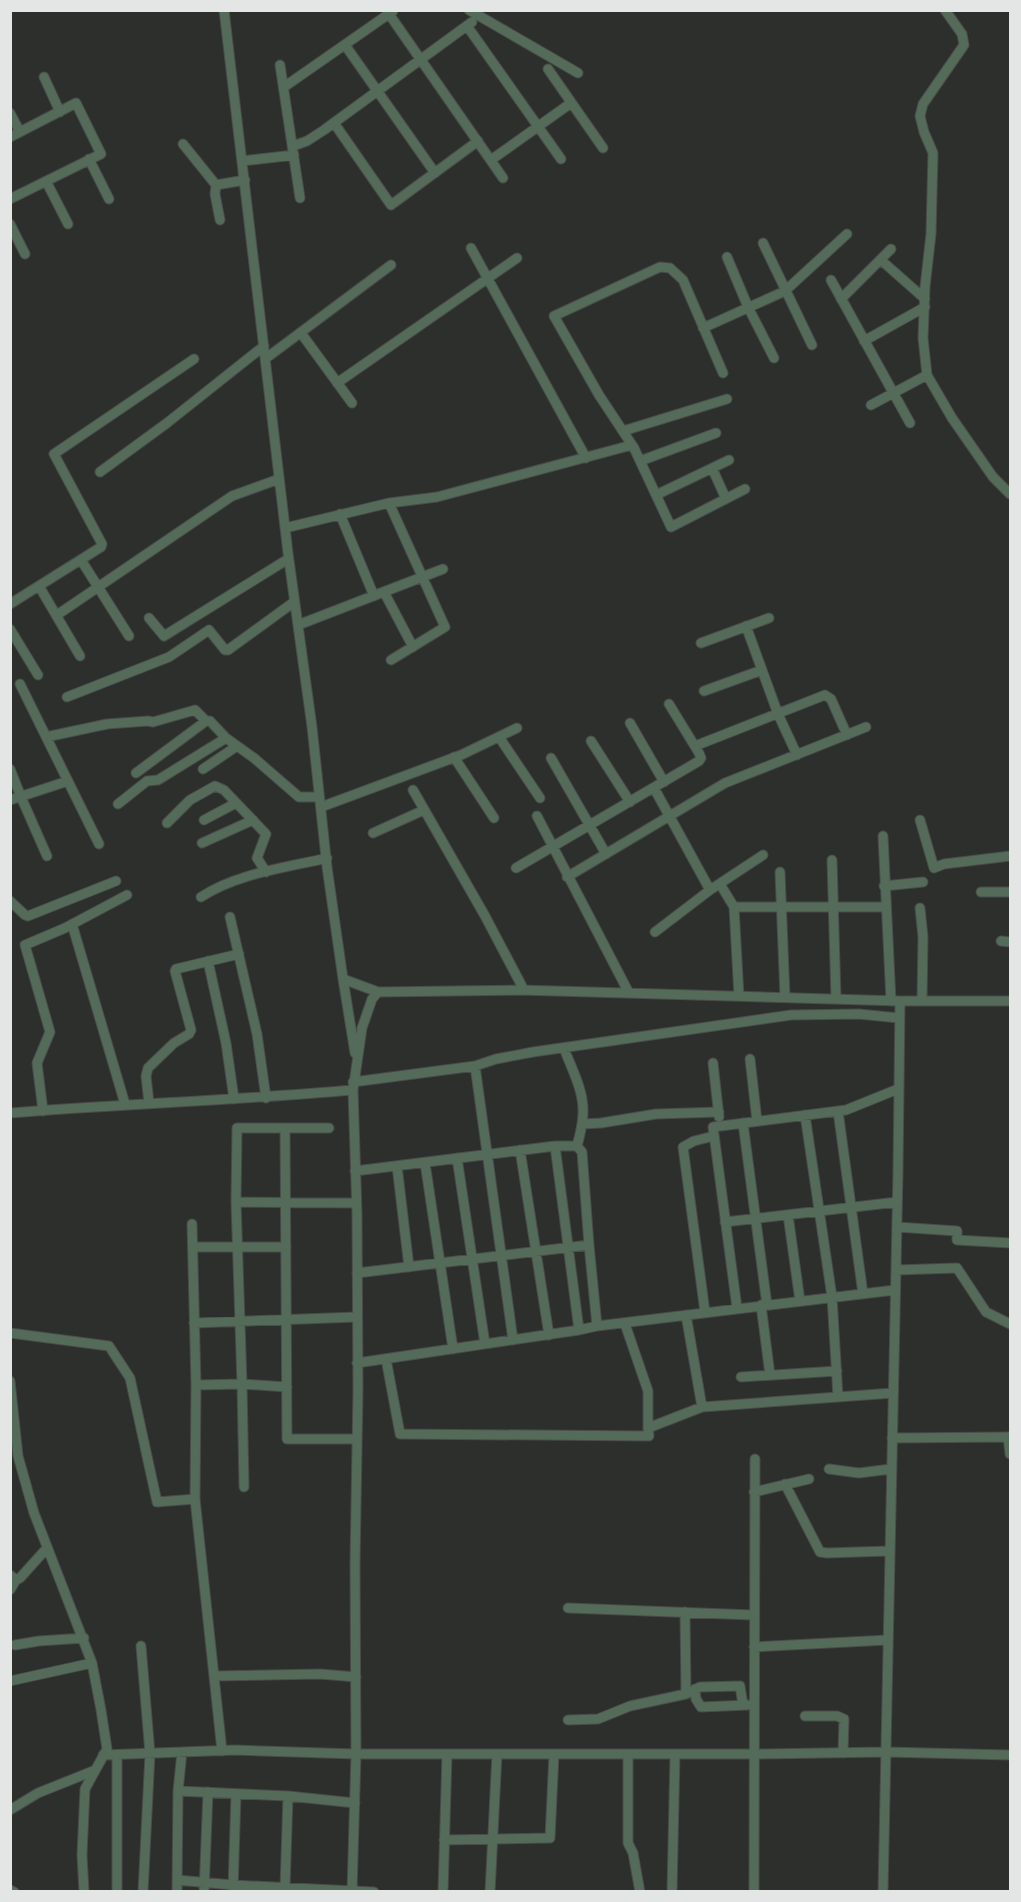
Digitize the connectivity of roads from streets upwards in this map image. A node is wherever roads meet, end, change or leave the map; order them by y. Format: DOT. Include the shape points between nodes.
graph roads {
  1 [pos="224,10"];
  2 [pos="469,10"];
  3 [pos="945,10"];
  4 [pos="392,12"];
  5 [pos="345,45"];
  6 [pos="422,59"];
  7 [pos="280,65"];
  8 [pos="548,69"];
  9 [pos="578,73"];
  10 [pos="44,77"];
  11 [pos="284,87"];
  12 [pos="377,92"];
  13 [pos="571,103"];
  14 [pos="60,112"];
  15 [pos="10,113"];
  16 [pos="334,123"];
  17 [pos="538,127"];
  18 [pos="21,132"];
  19 [pos="10,137"];
  20 [pos="478,141"];
  21 [pos="183,144"];
  22 [pos="603,148"];
  23 [pos="294,150"];
  24 [pos="242,158"];
  25 [pos="89,159"];
  26 [pos="561,159"];
  27 [pos="491,160"];
  28 [pos="435,173"];
  29 [pos="503,178"];
  30 [pos="245,180"];
  31 [pos="46,181"];
  32 [pos="216,185"];
  33 [pos="300,198"];
  34 [pos="10,199"];
  35 [pos="109,199"];
  36 [pos="220,220"];
  37 [pos="10,224"];
  38 [pos="68,224"];
  39 [pos="847,234"];
  40 [pos="763,243"];
  41 [pos="471,248"];
  42 [pos="891,249"];
  43 [pos="24,254"];
  44 [pos="726,257"];
  45 [pos="517,258"];
  46 [pos="882,261"];
  47 [pos="391,265"];
  48 [pos="487,277"];
  49 [pos="831,280"];
  50 [pos="785,291"];
  51 [pos="841,299"];
  52 [pos="925,303"];
  53 [pos="748,307"];
  54 [pos="703,328"];
  55 [pos="301,333"];
  56 [pos="864,341"];
  57 [pos="812,345"];
  58 [pos="264,346"];
  59 [pos="774,358"];
  60 [pos="194,359"];
  61 [pos="265,359"];
  62 [pos="723,373"];
  63 [pos="927,375"];
  64 [pos="337,383"];
  65 [pos="893,393"];
  66 [pos="727,399"];
  67 [pos="352,403"];
  68 [pos="870,405"];
  69 [pos="910,423"];
  70 [pos="623,431"];
  71 [pos="716,433"];
  72 [pos="632,445"];
  73 [pos="586,458"];
  74 [pos="729,460"];
  75 [pos="640,461"];
  76 [pos="712,468"];
  77 [pos="100,472"];
  78 [pos="279,479"];
  79 [pos="745,489"];
  80 [pos="1011,494"];
  81 [pos="656,495"];
  82 [pos="726,500"];
  83 [pos="389,503"];
  84 [pos="340,514"];
  85 [pos="285,528"];
  86 [pos="288,559"];
  87 [pos="81,560"];
  88 [pos="443,570"];
  89 [pos="421,578"];
  90 [pos="39,586"];
  91 [pos="99,589"];
  92 [pos="384,592"];
  93 [pos="374,596"];
  94 [pos="294,602"];
  95 [pos="10,604"];
  96 [pos="57,615"];
  97 [pos="149,618"];
  98 [pos="769,618"];
  99 [pos="298,625"];
  100 [pos="746,626"];
  101 [pos="10,629"];
  102 [pos="129,636"];
  103 [pos="701,643"];
  104 [pos="413,647"];
  105 [pos="80,656"];
  106 [pos="391,660"];
  107 [pos="762,670"];
  108 [pos="38,675"];
  109 [pos="20,684"];
  110 [pos="704,691"];
  111 [pos="67,697"];
  112 [pos="669,704"];
  113 [pos="778,714"];
  114 [pos="206,721"];
  115 [pos="630,723"];
  116 [pos="866,727"];
  117 [pos="517,728"];
  118 [pos="847,735"];
  119 [pos="499,736"];
  120 [pos="46,737"];
  121 [pos="226,738"];
  122 [pos="591,741"];
  123 [pos="237,746"];
  124 [pos="694,746"];
  125 [pos="797,755"];
  126 [pos="454,757"];
  127 [pos="551,758"];
  128 [pos="10,769"];
  129 [pos="203,769"];
  130 [pos="136,772"];
  131 [pos="68,781"];
  132 [pos="664,782"];
  133 [pos="654,788"];
  134 [pos="413,790"];
  135 [pos="21,797"];
  136 [pos="540,798"];
  137 [pos="10,800"];
  138 [pos="320,802"];
  139 [pos="630,802"];
  140 [pos="236,803"];
  141 [pos="118,804"];
  142 [pos="424,810"];
  143 [pos="670,814"];
  144 [pos="537,816"];
  145 [pos="494,818"];
  146 [pos="204,820"];
  147 [pos="254,820"];
  148 [pos="920,820"];
  149 [pos="167,823"];
  150 [pos="590,826"];
  151 [pos="373,833"];
  152 [pos="883,836"];
  153 [pos="202,843"];
  154 [pos="99,844"];
  155 [pos="553,849"];
  156 [pos="606,854"];
  157 [pos="763,855"];
  158 [pos="47,856"];
  159 [pos="1011,856"];
  160 [pos="327,858"];
  161 [pos="832,860"];
  162 [pos="516,868"];
  163 [pos="266,872"];
  164 [pos="780,872"];
  165 [pos="567,877"];
  166 [pos="116,881"];
  167 [pos="923,882"];
  168 [pos="720,884"];
  169 [pos="884,886"];
  170 [pos="710,890"];
  171 [pos="981,892"];
  172 [pos="1011,892"];
  173 [pos="127,895"];
  174 [pos="201,897"];
  175 [pos="10,902"];
  176 [pos="734,907"];
  177 [pos="781,907"];
  178 [pos="834,907"];
  179 [pos="886,907"];
  180 [pos="920,908"];
  181 [pos="230,917"];
  182 [pos="72,924"];
  183 [pos="655,932"];
  184 [pos="239,954"];
  185 [pos="208,962"];
  186 [pos="343,979"];
  187 [pos="524,990"];
  188 [pos="378,992"];
  189 [pos="629,993"];
  190 [pos="739,996"];
  191 [pos="785,997"];
  192 [pos="836,999"];
  193 [pos="895,1001"];
  194 [pos="922,1001"];
  195 [pos="1011,1001"];
  196 [pos="899,1018"];
  197 [pos="564,1048"];
  198 [pos="750,1059"];
  199 [pos="356,1060"];
  200 [pos="713,1063"];
  201 [pos="475,1066"];
  202 [pos="353,1086"];
  203 [pos="898,1089"];
  204 [pos="266,1098"];
  205 [pos="234,1099"];
  206 [pos="149,1103"];
  207 [pos="125,1104"];
  208 [pos="43,1111"];
  209 [pos="838,1111"];
  210 [pos="719,1112"];
  211 [pos="10,1113"];
  212 [pos="805,1115"];
  213 [pos="757,1121"];
  214 [pos="743,1123"];
  215 [pos="582,1124"];
  216 [pos="720,1126"];
  217 [pos="285,1128"];
  218 [pos="329,1128"];
  219 [pos="714,1136"];
  220 [pos="555,1146"];
  221 [pos="577,1146"];
  222 [pos="520,1150"];
  223 [pos="487,1155"];
  224 [pos="457,1158"];
  225 [pos="424,1162"];
  226 [pos="397,1166"];
  227 [pos="355,1171"];
  228 [pos="236,1202"];
  229 [pos="897,1202"];
  230 [pos="285,1203"];
  231 [pos="356,1203"];
  232 [pos="852,1207"];
  233 [pos="820,1211"];
  234 [pos="788,1215"];
  235 [pos="756,1219"];
  236 [pos="725,1222"];
  237 [pos="192,1224"];
  238 [pos="897,1227"];
  239 [pos="1011,1243"];
  240 [pos="589,1245"];
  241 [pos="193,1247"];
  242 [pos="238,1247"];
  243 [pos="285,1247"];
  244 [pos="568,1248"];
  245 [pos="536,1252"];
  246 [pos="501,1256"];
  247 [pos="472,1260"];
  248 [pos="440,1263"];
  249 [pos="410,1267"];
  250 [pos="896,1270"];
  251 [pos="357,1273"];
  252 [pos="895,1290"];
  253 [pos="863,1294"];
  254 [pos="832,1297"];
  255 [pos="800,1301"];
  256 [pos="764,1305"];
  257 [pos="737,1308"];
  258 [pos="705,1312"];
  259 [pos="686,1315"];
  260 [pos="357,1317"];
  261 [pos="286,1320"];
  262 [pos="240,1321"];
  263 [pos="194,1323"];
  264 [pos="625,1324"];
  265 [pos="1011,1324"];
  266 [pos="597,1326"];
  267 [pos="579,1330"];
  268 [pos="10,1333"];
  269 [pos="549,1335"];
  270 [pos="513,1340"];
  271 [pos="485,1344"];
  272 [pos="453,1349"];
  273 [pos="386,1359"];
  274 [pos="357,1363"];
  275 [pos="837,1371"];
  276 [pos="770,1376"];
  277 [pos="741,1377"];
  278 [pos="10,1381"];
  279 [pos="242,1384"];
  280 [pos="196,1385"];
  281 [pos="287,1387"];
  282 [pos="893,1393"];
  283 [pos="838,1397"];
  284 [pos="702,1407"];
  285 [pos="648,1428"];
  286 [pos="1009,1437"];
  287 [pos="892,1438"];
  288 [pos="357,1439"];
  289 [pos="1011,1454"];
  290 [pos="755,1459"];
  291 [pos="829,1469"];
  292 [pos="891,1469"];
  293 [pos="810,1479"];
  294 [pos="785,1485"];
  295 [pos="244,1487"];
  296 [pos="754,1492"];
  297 [pos="195,1499"];
  298 [pos="47,1548"];
  299 [pos="889,1551"];
  300 [pos="13,1578"];
  301 [pos="10,1590"];
  302 [pos="568,1608"];
  303 [pos="685,1612"];
  304 [pos="753,1615"];
  305 [pos="84,1638"];
  306 [pos="887,1640"];
  307 [pos="15,1645"];
  308 [pos="141,1646"];
  309 [pos="754,1647"];
  310 [pos="93,1663"];
  311 [pos="215,1676"];
  312 [pos="356,1677"];
  313 [pos="10,1681"];
  314 [pos="691,1692"];
  315 [pos="755,1705"];
  316 [pos="743,1706"];
  317 [pos="805,1716"];
  318 [pos="568,1720"];
  319 [pos="222,1751"];
  320 [pos="182,1752"];
  321 [pos="885,1752"];
  322 [pos="843,1753"];
  323 [pos="150,1754"];
  324 [pos="356,1754"];
  325 [pos="447,1754"];
  326 [pos="497,1754"];
  327 [pos="554,1754"];
  328 [pos="628,1754"];
  329 [pos="675,1754"];
  330 [pos="756,1754"];
  331 [pos="103,1755"];
  332 [pos="117,1755"];
  333 [pos="1011,1755"];
  334 [pos="93,1771"];
  335 [pos="178,1791"];
  336 [pos="208,1792"];
  337 [pos="236,1794"];
  338 [pos="288,1796"];
  339 [pos="355,1803"];
  340 [pos="10,1810"];
  341 [pos="492,1839"];
  342 [pos="444,1840"];
  343 [pos="177,1880"];
  344 [pos="204,1887"];
  345 [pos="233,1888"];
  346 [pos="285,1888"];
  347 [pos="352,1891"];
  348 [pos="84,1892"];
  349 [pos="117,1892"];
  350 [pos="143,1892"];
  351 [pos="177,1892"];
  352 [pos="374,1892"];
  353 [pos="443,1892"];
  354 [pos="490,1892"];
  355 [pos="640,1892"];
  356 [pos="672,1892"];
  357 [pos="754,1892"];
  358 [pos="883,1892"];
  1 -- 24 [label="street"];
  2 -- 9 [label="street"];
  3 -- 52 [label="street" via="962,34 964,45 923,104 920,116 933,153"];
  4 -- 5 [label="street"];
  4 -- 6 [label="street"];
  5 -- 11 [label="street"];
  5 -- 12 [label="street"];
  6 -- 12 [label="street"];
  6 -- 17 [label="street" via="469,24"];
  6 -- 20 [label="street"];
  7 -- 11 [label="street"];
  8 -- 13 [label="street"];
  10 -- 14 [label="street"];
  11 -- 23 [label="street"];
  12 -- 16 [label="street"];
  12 -- 28 [label="street"];
  13 -- 17 [label="street"];
  13 -- 22 [label="street"];
  14 -- 18 [label="street"];
  14 -- 25 [label="street" via="76,103 101,154"];
  15 -- 18 [label="street"];
  16 -- 23 [label="street"];
  16 -- 28 [label="street" via="391,205"];
  17 -- 26 [label="street"];
  17 -- 27 [label="street"];
  18 -- 19 [label="street"];
  20 -- 27 [label="street"];
  20 -- 28 [label="street"];
  21 -- 32 [label="street"];
  23 -- 24 [label="street"];
  23 -- 33 [label="street"];
  24 -- 30 [label="street"];
  25 -- 31 [label="street"];
  25 -- 35 [label="street"];
  27 -- 29 [label="street"];
  30 -- 32 [label="street"];
  30 -- 58 [label="street"];
  31 -- 34 [label="street"];
  31 -- 38 [label="street"];
  32 -- 36 [label="street"];
  37 -- 43 [label="street"];
  39 -- 50 [label="street"];
  40 -- 50 [label="street"];
  41 -- 48 [label="street"];
  42 -- 46 [label="street"];
  44 -- 53 [label="street"];
  45 -- 48 [label="street"];
  46 -- 51 [label="street"];
  46 -- 52 [label="street"];
  47 -- 55 [label="street"];
  48 -- 64 [label="street"];
  48 -- 73 [label="street"];
  49 -- 51 [label="street"];
  50 -- 53 [label="street"];
  50 -- 57 [label="street"];
  51 -- 56 [label="street"];
  52 -- 56 [label="street"];
  52 -- 63 [label="street" via="922,338"];
  53 -- 54 [label="street"];
  53 -- 59 [label="street"];
  54 -- 62 [label="street"];
  54 -- 70 [label="street" via="683,280 665,267 554,316"];
  55 -- 61 [label="street"];
  55 -- 64 [label="street"];
  56 -- 65 [label="street"];
  58 -- 61 [label="street"];
  58 -- 77 [label="street"];
  60 -- 87 [label="street" via="54,454 101,540 101,547"];
  61 -- 78 [label="street"];
  63 -- 65 [label="street"];
  63 -- 80 [label="street" via="987,469"];
  64 -- 67 [label="street"];
  65 -- 68 [label="street"];
  65 -- 69 [label="street"];
  66 -- 70 [label="street"];
  70 -- 72 [label="street"];
  71 -- 75 [label="street"];
  72 -- 73 [label="street"];
  72 -- 75 [label="street"];
  73 -- 83 [label="street" via="437,497"];
  74 -- 76 [label="street"];
  75 -- 81 [label="street"];
  76 -- 81 [label="street"];
  76 -- 82 [label="street"];
  78 -- 85 [label="street"];
  78 -- 91 [label="street" via="232,496"];
  79 -- 82 [label="street"];
  81 -- 82 [label="street" via="671,527"];
  83 -- 84 [label="street"];
  83 -- 89 [label="street"];
  84 -- 85 [label="street"];
  84 -- 93 [label="street"];
  85 -- 86 [label="street"];
  86 -- 94 [label="street"];
  86 -- 97 [label="street" via="164,636"];
  87 -- 90 [label="street"];
  87 -- 91 [label="street"];
  88 -- 89 [label="street"];
  89 -- 92 [label="street"];
  89 -- 104 [label="street" via="445,627"];
  90 -- 95 [label="street"];
  90 -- 96 [label="street"];
  91 -- 96 [label="street"];
  91 -- 102 [label="street"];
  92 -- 93 [label="street"];
  92 -- 104 [label="street"];
  93 -- 99 [label="street"];
  94 -- 99 [label="street"];
  94 -- 111 [label="street" via="228,650 209,630 169,657"];
  96 -- 105 [label="street"];
  98 -- 100 [label="street"];
  99 -- 138 [label="street"];
  100 -- 103 [label="street"];
  100 -- 107 [label="street"];
  101 -- 108 [label="street"];
  104 -- 106 [label="street"];
  107 -- 110 [label="street"];
  107 -- 113 [label="street"];
  109 -- 120 [label="street"];
  112 -- 124 [label="street"];
  113 -- 118 [label="street" via="825,695 831,699"];
  113 -- 124 [label="street"];
  113 -- 125 [label="street"];
  114 -- 120 [label="street" via="195,710 153,722 107,724"];
  114 -- 121 [label="street"];
  114 -- 130 [label="street"];
  115 -- 132 [label="street"];
  116 -- 118 [label="street"];
  117 -- 119 [label="street"];
  118 -- 125 [label="street"];
  119 -- 126 [label="street"];
  119 -- 136 [label="street"];
  120 -- 131 [label="street"];
  121 -- 123 [label="street"];
  121 -- 141 [label="street" via="158,780 147,781"];
  122 -- 139 [label="street"];
  123 -- 129 [label="street"];
  123 -- 138 [label="street" via="299,797"];
  124 -- 132 [label="street" via="699,761"];
  125 -- 143 [label="street" via="725,783"];
  126 -- 138 [label="street"];
  126 -- 145 [label="street"];
  127 -- 150 [label="street"];
  128 -- 135 [label="street"];
  131 -- 135 [label="street"];
  131 -- 154 [label="street"];
  132 -- 133 [label="street"];
  133 -- 139 [label="street"];
  133 -- 143 [label="street"];
  134 -- 142 [label="street"];
  135 -- 137 [label="street"];
  135 -- 158 [label="street"];
  138 -- 160 [label="street"];
  139 -- 150 [label="street"];
  140 -- 146 [label="street"];
  140 -- 147 [label="street"];
  140 -- 149 [label="street" via="215,786 189,800"];
  142 -- 151 [label="street"];
  142 -- 187 [label="street"];
  143 -- 156 [label="street"];
  143 -- 170 [label="street"];
  144 -- 155 [label="street"];
  147 -- 153 [label="street"];
  147 -- 163 [label="street" via="266,834 257,858"];
  148 -- 159 [label="street" via="934,868"];
  150 -- 155 [label="street"];
  150 -- 156 [label="street"];
  152 -- 169 [label="street"];
  155 -- 162 [label="street"];
  155 -- 165 [label="street"];
  156 -- 165 [label="street"];
  157 -- 168 [label="street"];
  160 -- 163 [label="street"];
  160 -- 186 [label="street"];
  161 -- 178 [label="street"];
  163 -- 174 [label="street" via="232,881"];
  164 -- 177 [label="street"];
  165 -- 189 [label="street"];
  166 -- 175 [label="street" via="28,916"];
  167 -- 169 [label="street"];
  168 -- 170 [label="street"];
  168 -- 176 [label="street"];
  169 -- 179 [label="street"];
  170 -- 183 [label="street"];
  171 -- 172 [label="street"];
  173 -- 182 [label="street"];
  176 -- 177 [label="street"];
  176 -- 190 [label="street"];
  177 -- 178 [label="street"];
  177 -- 191 [label="street"];
  178 -- 179 [label="street"];
  178 -- 192 [label="street"];
  179 -- 193 [label="street"];
  180 -- 194 [label="street"];
  181 -- 184 [label="street"];
  182 -- 207 [label="street"];
  182 -- 208 [label="street" via="25,945 50,1032 38,1063"];
  184 -- 185 [label="street"];
  184 -- 204 [label="street"];
  185 -- 205 [label="street"];
  185 -- 206 [label="street" via="175,971 191,1030 148,1068"];
  186 -- 188 [label="street"];
  186 -- 199 [label="street"];
  187 -- 188 [label="street"];
  187 -- 189 [label="street"];
  188 -- 199 [label="street" via="362,1028"];
  189 -- 190 [label="street"];
  190 -- 191 [label="street"];
  191 -- 192 [label="street"];
  192 -- 193 [label="street"];
  193 -- 194 [label="street"];
  193 -- 196 [label="street"];
  194 -- 195 [label="street"];
  196 -- 197 [label="street" via="859,1014 791,1016"];
  196 -- 203 [label="street"];
  197 -- 201 [label="street" via="504,1057"];
  197 -- 215 [label="street" via="581,1094"];
  198 -- 213 [label="street"];
  199 -- 202 [label="street"];
  200 -- 210 [label="street"];
  201 -- 202 [label="street"];
  201 -- 223 [label="street"];
  202 -- 204 [label="street"];
  202 -- 227 [label="street"];
  203 -- 209 [label="street"];
  203 -- 229 [label="street"];
  204 -- 205 [label="street"];
  205 -- 206 [label="street"];
  206 -- 207 [label="street"];
  207 -- 208 [label="street"];
  208 -- 211 [label="street"];
  209 -- 212 [label="street"];
  209 -- 232 [label="street"];
  210 -- 215 [label="street" via="656,1114"];
  210 -- 216 [label="street"];
  212 -- 213 [label="street"];
  212 -- 233 [label="street"];
  213 -- 214 [label="street"];
  214 -- 216 [label="street"];
  214 -- 235 [label="street"];
  215 -- 221 [label="street"];
  216 -- 219 [label="street" via="713,1127"];
  217 -- 218 [label="street"];
  217 -- 228 [label="street" via="237,1128"];
  217 -- 230 [label="street"];
  219 -- 236 [label="street"];
  219 -- 258 [label="street" via="683,1147"];
  220 -- 221 [label="street"];
  220 -- 222 [label="street"];
  220 -- 244 [label="street"];
  221 -- 240 [label="street" via="582,1152"];
  222 -- 223 [label="street"];
  222 -- 245 [label="street"];
  223 -- 224 [label="street"];
  223 -- 246 [label="street"];
  224 -- 225 [label="street"];
  224 -- 247 [label="street"];
  225 -- 226 [label="street"];
  225 -- 248 [label="street"];
  226 -- 227 [label="street"];
  226 -- 249 [label="street"];
  227 -- 231 [label="street"];
  228 -- 230 [label="street"];
  228 -- 242 [label="street"];
  229 -- 232 [label="street"];
  229 -- 238 [label="street"];
  230 -- 231 [label="street"];
  230 -- 243 [label="street"];
  231 -- 251 [label="street"];
  232 -- 233 [label="street"];
  232 -- 253 [label="street"];
  233 -- 234 [label="street"];
  233 -- 254 [label="street"];
  234 -- 235 [label="street"];
  234 -- 255 [label="street"];
  235 -- 236 [label="street"];
  235 -- 256 [label="street"];
  236 -- 257 [label="street"];
  237 -- 241 [label="street"];
  238 -- 239 [label="street" via="957,1231 957,1240"];
  238 -- 250 [label="street"];
  240 -- 244 [label="street"];
  240 -- 266 [label="street"];
  241 -- 242 [label="street"];
  241 -- 263 [label="street"];
  242 -- 243 [label="street"];
  242 -- 262 [label="street"];
  243 -- 261 [label="street"];
  244 -- 245 [label="street"];
  244 -- 267 [label="street"];
  245 -- 246 [label="street"];
  245 -- 269 [label="street"];
  246 -- 247 [label="street"];
  246 -- 270 [label="street"];
  247 -- 248 [label="street"];
  247 -- 271 [label="street"];
  248 -- 249 [label="street"];
  248 -- 272 [label="street"];
  249 -- 251 [label="street"];
  250 -- 252 [label="street"];
  250 -- 265 [label="street" via="957,1268 986,1312"];
  251 -- 260 [label="street"];
  252 -- 253 [label="street"];
  252 -- 282 [label="street"];
  253 -- 254 [label="street"];
  254 -- 255 [label="street"];
  254 -- 275 [label="street"];
  255 -- 256 [label="street"];
  256 -- 257 [label="street"];
  256 -- 276 [label="street"];
  257 -- 258 [label="street"];
  258 -- 259 [label="street"];
  259 -- 264 [label="street"];
  259 -- 284 [label="street"];
  260 -- 261 [label="street"];
  260 -- 274 [label="street"];
  261 -- 262 [label="street"];
  261 -- 281 [label="street"];
  262 -- 263 [label="street"];
  262 -- 279 [label="street"];
  263 -- 280 [label="street"];
  264 -- 266 [label="street"];
  264 -- 285 [label="street" via="648,1391"];
  266 -- 267 [label="street"];
  267 -- 269 [label="street"];
  268 -- 297 [label="street" via="109,1346 130,1378 157,1502"];
  269 -- 270 [label="street"];
  270 -- 271 [label="street"];
  271 -- 272 [label="street"];
  272 -- 273 [label="street"];
  273 -- 274 [label="street"];
  273 -- 285 [label="street" via="400,1434 649,1436"];
  274 -- 288 [label="street"];
  275 -- 276 [label="street"];
  275 -- 283 [label="street"];
  276 -- 277 [label="street"];
  278 -- 298 [label="street" via="18,1456"];
  279 -- 280 [label="street"];
  279 -- 281 [label="street"];
  279 -- 295 [label="street"];
  280 -- 297 [label="street"];
  281 -- 288 [label="street" via="287,1439"];
  282 -- 283 [label="street"];
  282 -- 287 [label="street"];
  283 -- 284 [label="street"];
  284 -- 285 [label="street"];
  286 -- 287 [label="street"];
  286 -- 289 [label="street"];
  287 -- 292 [label="street"];
  288 -- 312 [label="street"];
  290 -- 296 [label="street"];
  291 -- 292 [label="street" via="860,1473"];
  292 -- 299 [label="street"];
  293 -- 294 [label="street"];
  294 -- 296 [label="street"];
  294 -- 299 [label="street" via="820,1552"];
  296 -- 304 [label="street"];
  297 -- 311 [label="street"];
  298 -- 300 [label="street" via="20,1578"];
  298 -- 305 [label="street"];
  299 -- 306 [label="street"];
  300 -- 301 [label="street"];
  302 -- 303 [label="street"];
  303 -- 304 [label="street"];
  303 -- 314 [label="street"];
  304 -- 309 [label="street"];
  305 -- 307 [label="street"];
  305 -- 310 [label="street"];
  306 -- 309 [label="street"];
  306 -- 321 [label="street"];
  308 -- 323 [label="street"];
  309 -- 315 [label="street"];
  310 -- 313 [label="street"];
  310 -- 331 [label="street" via="106,1749"];
  311 -- 312 [label="street"];
  311 -- 319 [label="street"];
  312 -- 324 [label="street"];
  314 -- 316 [label="street" via="701,1707"];
  314 -- 316 [label="street" via="708,1686 738,1685"];
  314 -- 318 [label="street" via="646,1701 598,1719"];
  315 -- 316 [label="street"];
  315 -- 330 [label="street"];
  317 -- 322 [label="street" via="844,1719"];
  319 -- 320 [label="street"];
  319 -- 324 [label="street"];
  320 -- 323 [label="street"];
  320 -- 335 [label="street"];
  321 -- 322 [label="street"];
  321 -- 333 [label="street"];
  321 -- 358 [label="street"];
  322 -- 330 [label="street"];
  323 -- 332 [label="street"];
  323 -- 350 [label="street"];
  324 -- 325 [label="street"];
  324 -- 339 [label="street"];
  325 -- 326 [label="street"];
  325 -- 342 [label="street"];
  326 -- 327 [label="street"];
  326 -- 341 [label="street"];
  327 -- 328 [label="street"];
  327 -- 341 [label="street" via="550,1838"];
  328 -- 329 [label="street"];
  328 -- 355 [label="street" via="628,1843"];
  329 -- 330 [label="street"];
  329 -- 356 [label="street"];
  330 -- 357 [label="street"];
  331 -- 332 [label="street"];
  331 -- 334 [label="street"];
  332 -- 349 [label="street"];
  334 -- 340 [label="street" via="38,1793"];
  334 -- 348 [label="street" via="85,1789"];
  335 -- 336 [label="street"];
  335 -- 343 [label="street"];
  336 -- 337 [label="street"];
  336 -- 344 [label="street"];
  337 -- 338 [label="street"];
  337 -- 345 [label="street"];
  338 -- 339 [label="street"];
  338 -- 346 [label="street"];
  339 -- 347 [label="street"];
  341 -- 342 [label="street"];
  341 -- 354 [label="street"];
  342 -- 353 [label="street"];
  343 -- 344 [label="street"];
  343 -- 351 [label="street"];
  344 -- 345 [label="street"];
  345 -- 346 [label="street"];
  346 -- 347 [label="street"];
  347 -- 352 [label="street"];
}
